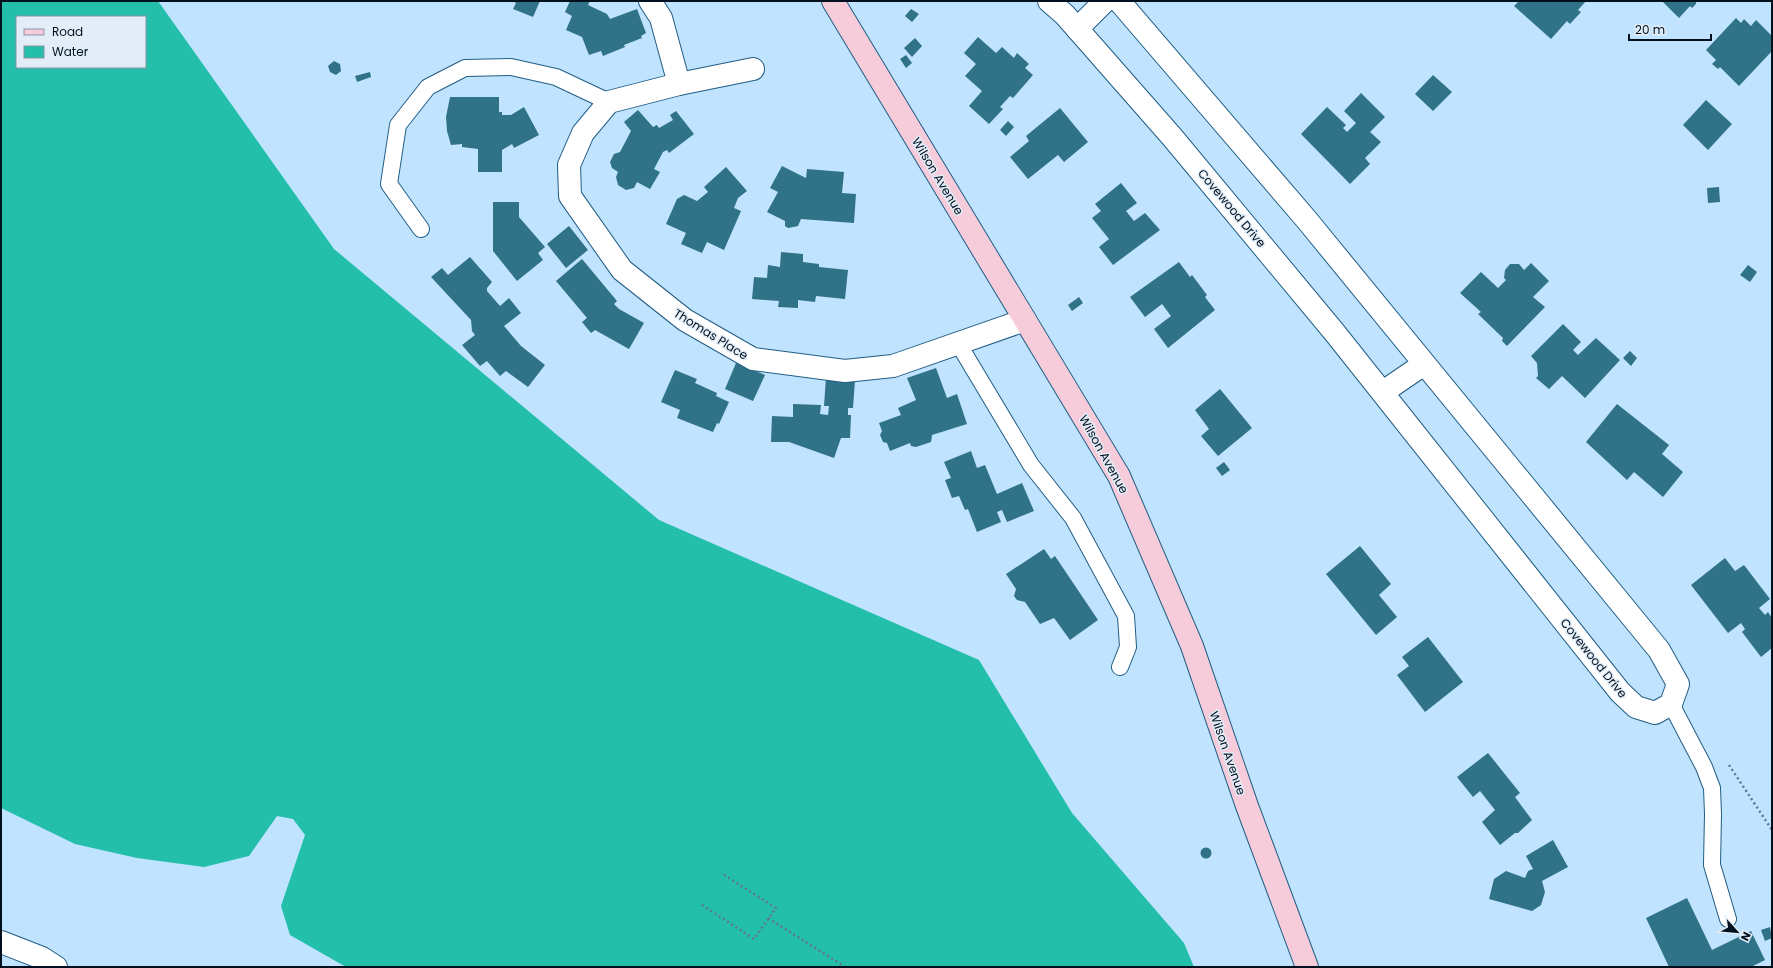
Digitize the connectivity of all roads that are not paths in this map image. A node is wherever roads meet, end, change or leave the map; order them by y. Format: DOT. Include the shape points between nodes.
graph roads {
  1 [pos="650,1"];
  2 [pos="832,1"];
  3 [pos="1049,1"];
  4 [pos="1105,1"];
  5 [pos="1119,1"];
  6 [pos="1077,29"];
  7 [pos="753,69"];
  8 [pos="679,84"];
  9 [pos="609,102"];
  10 [pos="421,230"];
  11 [pos="1026,320"];
  12 [pos="958,343"];
  13 [pos="1424,364"];
  14 [pos="1383,392"];
  15 [pos="1120,668"];
  16 [pos="1670,704"];
  17 [pos="1728,919"];
  18 [pos="1,942"];
  19 [pos="56,967"];
  20 [pos="1307,967"];
  1 -- 8 [label="street" via="661,18"];
  2 -- 11 [label="main road, Wilson Avenue"];
  3 -- 6 [label="street, Covewood Drive"];
  4 -- 6 [label="street"];
  5 -- 13 [label="street" via="1306,219"];
  6 -- 14 [label="street, Covewood Drive" via="1173,138"];
  7 -- 8 [label="street"];
  8 -- 9 [label="street"];
  9 -- 10 [label="lane" via="556,77 511,67 465,68 428,87 398,125 389,184"];
  9 -- 12 [label="street, Thomas Place" via="583,133 569,166 570,196 622,270 685,320 753,359 844,371 893,366"];
  11 -- 12 [label="street, Thomas Place"];
  11 -- 20 [label="main road, Wilson Avenue" via="1122,483 1192,646 1247,806"];
  12 -- 15 [label="lane" via="1031,465 1073,518 1126,616 1128,647"];
  13 -- 14 [label="street"];
  13 -- 16 [label="street" via="1659,650 1678,684"];
  14 -- 16 [label="street, Covewood Drive" via="1620,692 1636,707 1655,712"];
  16 -- 17 [label="lane" via="1712,788 1712,865"];
  18 -- 19 [label="street" via="42,958"];
}
